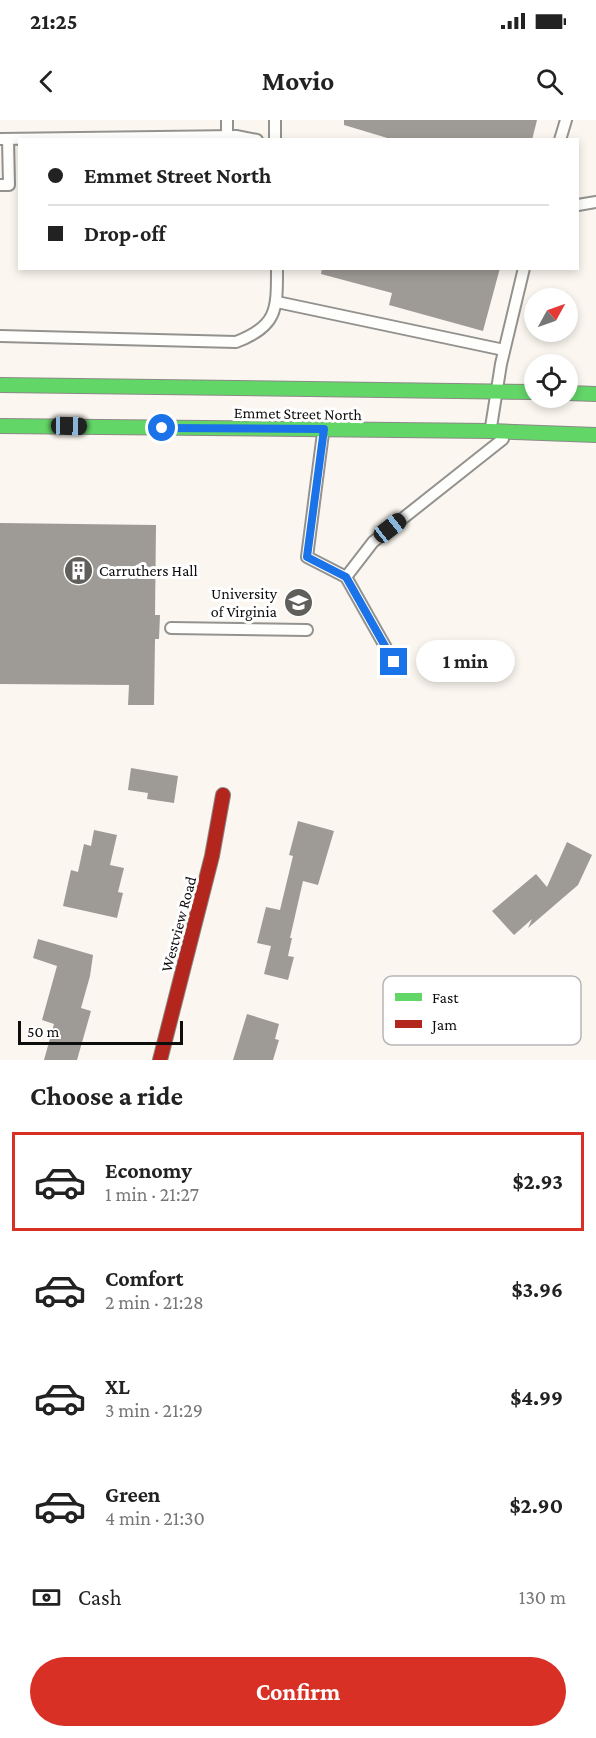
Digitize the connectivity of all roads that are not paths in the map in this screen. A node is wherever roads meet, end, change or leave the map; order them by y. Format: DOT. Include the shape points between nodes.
graph roads {
  1 [pos="227,120"];
  2 [pos="276,120"];
  3 [pos="566,120"];
  4 [pos="227,136"];
  5 [pos="78,138"];
  6 [pos="242,138"];
  7 [pos="275,138"];
  8 [pos="561,138"];
  9 [pos="4,139"];
  10 [pos="0,185"];
  11 [pos="596,202"];
  12 [pos="579,205"];
  13 [pos="277,270"];
  14 [pos="524,270"];
  15 [pos="277,302"];
  16 [pos="0,336"];
  17 [pos="504,350"];
  18 [pos="0,385"];
  19 [pos="497,391"];
  20 [pos="524,392"];
  21 [pos="578,393"];
  22 [pos="596,394"];
  23 [pos="0,426"];
  24 [pos="324,429"];
  25 [pos="490,431"];
  26 [pos="511,432"];
  27 [pos="596,435"];
  28 [pos="346,577"];
  29 [pos="171,628"];
  30 [pos="307,630"];
  31 [pos="394,662"];
  32 [pos="222,795"];
  33 [pos="160,1060"];
  1 -- 4 [label="lane"];
  2 -- 7 [label="lane"];
  3 -- 8 [label="lane"];
  4 -- 5 [label="lane"];
  4 -- 6 [label="lane"];
  9 -- 10 [label="lane" via="9,185"];
  11 -- 12 [label="lane"];
  13 -- 15 [label="lane"];
  14 -- 17 [label="lane"];
  15 -- 16 [label="lane" via="271,319 236,342"];
  15 -- 17 [label="lane"];
  17 -- 19 [label="lane"];
  18 -- 19 [label="main road, Emmet Street North"];
  19 -- 20 [label="main road, Emmet Street North"];
  19 -- 25 [label="lane"];
  21 -- 22 [label="main road"];
  23 -- 24 [label="main road, Emmet Street North"];
  24 -- 25 [label="main road, Emmet Street North"];
  24 -- 28 [label="lane" via="307,557"];
  25 -- 26 [label="main road, Emmet Street North"];
  26 -- 27 [label="main road, Emmet Street North"];
  26 -- 28 [label="lane" via="373,542"];
  28 -- 31 [label="lane"];
  29 -- 30 [label="lane"];
  32 -- 33 [label="main road, Westview Road" via="210,867"];
}
